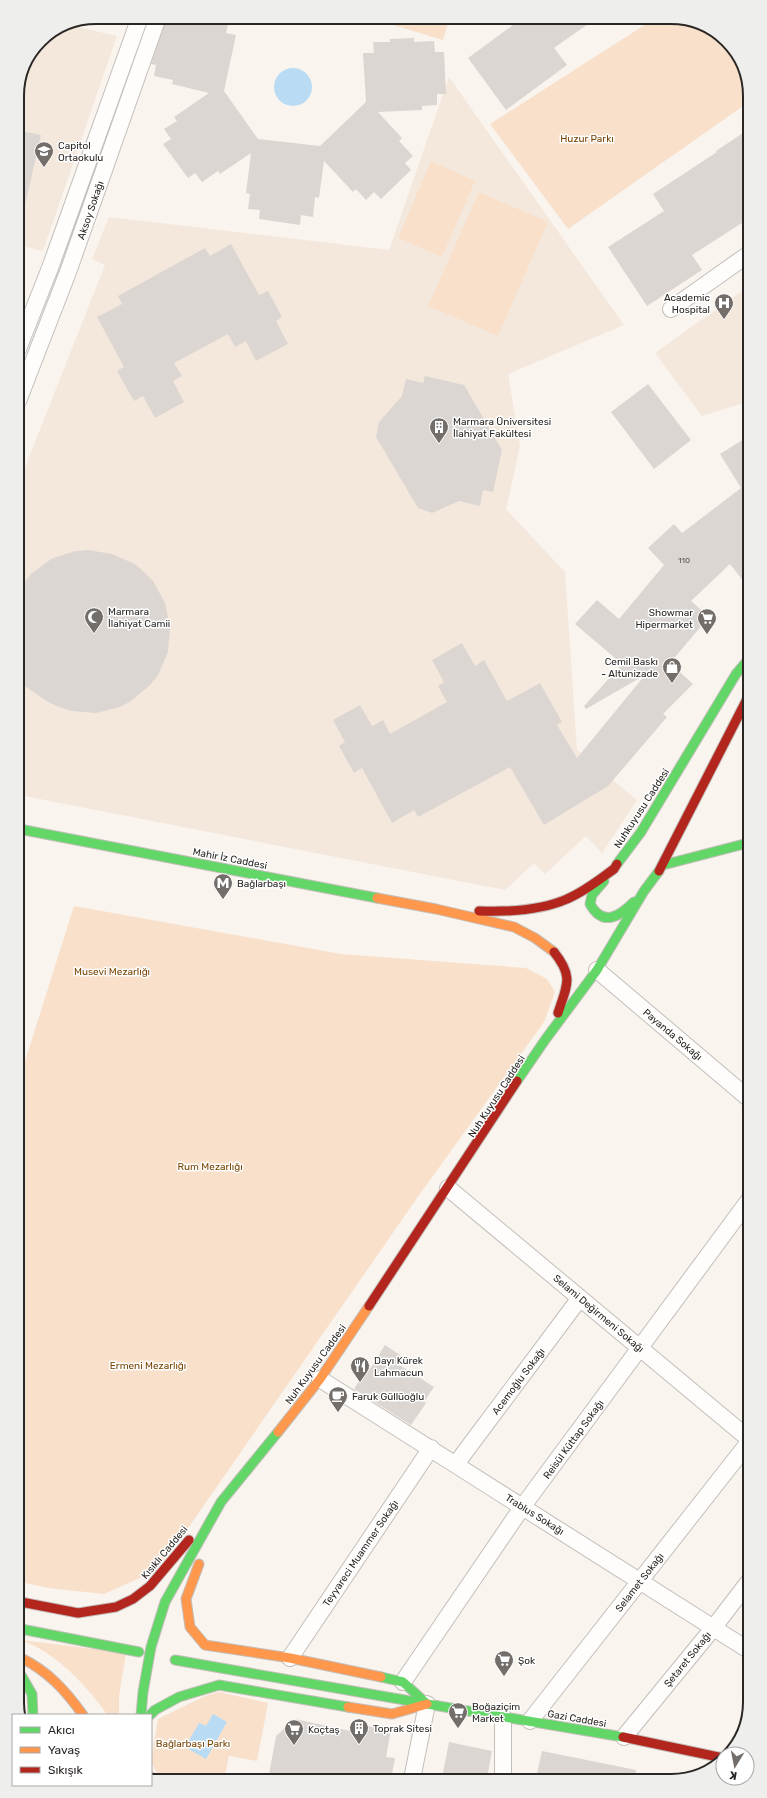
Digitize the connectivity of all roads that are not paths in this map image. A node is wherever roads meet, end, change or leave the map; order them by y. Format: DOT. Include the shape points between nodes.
graph roads {
  1 [pos="137,24"];
  2 [pos="156,24"];
  3 [pos="743,258"];
  4 [pos="671,309"];
  5 [pos="24,334"];
  6 [pos="24,386"];
  7 [pos="743,666"];
  8 [pos="743,707"];
  9 [pos="24,830"];
  10 [pos="743,844"];
  11 [pos="663,865"];
  12 [pos="614,869"];
  13 [pos="644,890"];
  14 [pos="436,909"];
  15 [pos="597,970"];
  16 [pos="545,1040"];
  17 [pos="743,1094"];
  18 [pos="448,1188"];
  19 [pos="743,1208"];
  20 [pos="580,1298"];
  21 [pos="640,1348"];
  22 [pos="320,1379"];
  23 [pos="743,1434"];
  24 [pos="431,1448"];
  25 [pos="743,1450"];
  26 [pos="456,1464"];
  27 [pos="221,1502"];
  28 [pos="523,1506"];
  29 [pos="640,1581"];
  30 [pos="743,1589"];
  31 [pos="24,1603"];
  32 [pos="714,1627"];
  33 [pos="24,1630"];
  34 [pos="743,1646"];
  35 [pos="139,1652"];
  36 [pos="290,1658"];
  37 [pos="24,1659"];
  38 [pos="175,1660"];
  39 [pos="24,1678"];
  40 [pos="403,1682"];
  41 [pos="427,1704"];
  42 [pos="33,1714"];
  43 [pos="82,1714"];
  44 [pos="141,1714"];
  45 [pos="151,1714"];
  46 [pos="503,1717"];
  47 [pos="530,1721"];
  48 [pos="624,1737"];
  49 [pos="715,1756"];
  50 [pos="413,1774"];
  51 [pos="503,1774"];
  1 -- 5 [label="street, Aksoy Sokağı"];
  2 -- 6 [label="street, Aksoy Sokağı" via="68,272"];
  3 -- 4 [label="street"];
  7 -- 12 [label="main road, Nuhkuyusu Caddesi" via="641,832"];
  8 -- 11 [label="main road"];
  9 -- 14 [label="main road, Mahir İz Caddesi"];
  10 -- 11 [label="main road"];
  11 -- 13 [label="main road"];
  12 -- 13 [label="main road" via="592,895 590,904 593,912 602,918 624,913"];
  12 -- 14 [label="main road, Nuhkuyusu Caddesi" via="586,889 549,905 498,912"];
  13 -- 15 [label="main road"];
  14 -- 16 [label="main road" via="514,927 535,938 559,957 567,976 566,988 562,1006"];
  15 -- 16 [label="main road"];
  15 -- 17 [label="street, Payanda Sokağı"];
  16 -- 18 [label="main road, Nuh Kuyusu Caddesi"];
  18 -- 20 [label="street, Selami Değirmeni Sokağı"];
  18 -- 22 [label="main road, Nuh Kuyusu Caddesi"];
  19 -- 21 [label="street, Reisül Küttap Sokağı"];
  20 -- 21 [label="street, Selami Değirmeni Sokağı"];
  20 -- 26 [label="street, Acemoğlu Sokağı"];
  21 -- 23 [label="street, Selami Değirmeni Sokağı"];
  21 -- 28 [label="street, Reisül Küttap Sokağı"];
  22 -- 24 [label="street, Trablus Sokağı"];
  22 -- 27 [label="main road, Nuh Kuyusu Caddesi"];
  24 -- 26 [label="street, Trablus Sokağı"];
  24 -- 36 [label="street, Teyyareci Muammer Sokağı"];
  25 -- 29 [label="street, Selamet Sokağı"];
  26 -- 28 [label="street, Trablus Sokağı"];
  27 -- 31 [label="main road, Kısıklı Caddesi" via="150,1586 116,1608 78,1612"];
  27 -- 36 [label="main road" via="186,1599 190,1628 205,1645"];
  27 -- 44 [label="main road, Nuh Kuyusu Caddesi" via="165,1602 151,1647"];
  28 -- 29 [label="street, Trablus Sokağı"];
  28 -- 40 [label="street, Reisül Küttap Sokağı"];
  29 -- 32 [label="street, Trablus Sokağı"];
  29 -- 47 [label="street, Selamet Sokağı"];
  30 -- 32 [label="street, Şetaret Sokağı"];
  32 -- 34 [label="street, Trablus Sokağı"];
  32 -- 48 [label="street, Şetaret Sokağı"];
  33 -- 35 [label="main road"];
  36 -- 40 [label="main road"];
  37 -- 43 [label="main road" via="35,1664 57,1681"];
  38 -- 41 [label="main road, Gazi Caddesi"];
  39 -- 42 [label="main road" via="35,1702"];
  40 -- 41 [label="main road"];
  41 -- 45 [label="main road" via="392,1714 218,1685 179,1697"];
  41 -- 46 [label="main road, Gazi Caddesi"];
  41 -- 50 [label="street"];
  46 -- 47 [label="main road, Gazi Caddesi"];
  46 -- 51 [label="street"];
  47 -- 48 [label="main road, Gazi Caddesi"];
  48 -- 49 [label="main road, Gazi Caddesi"];
}
